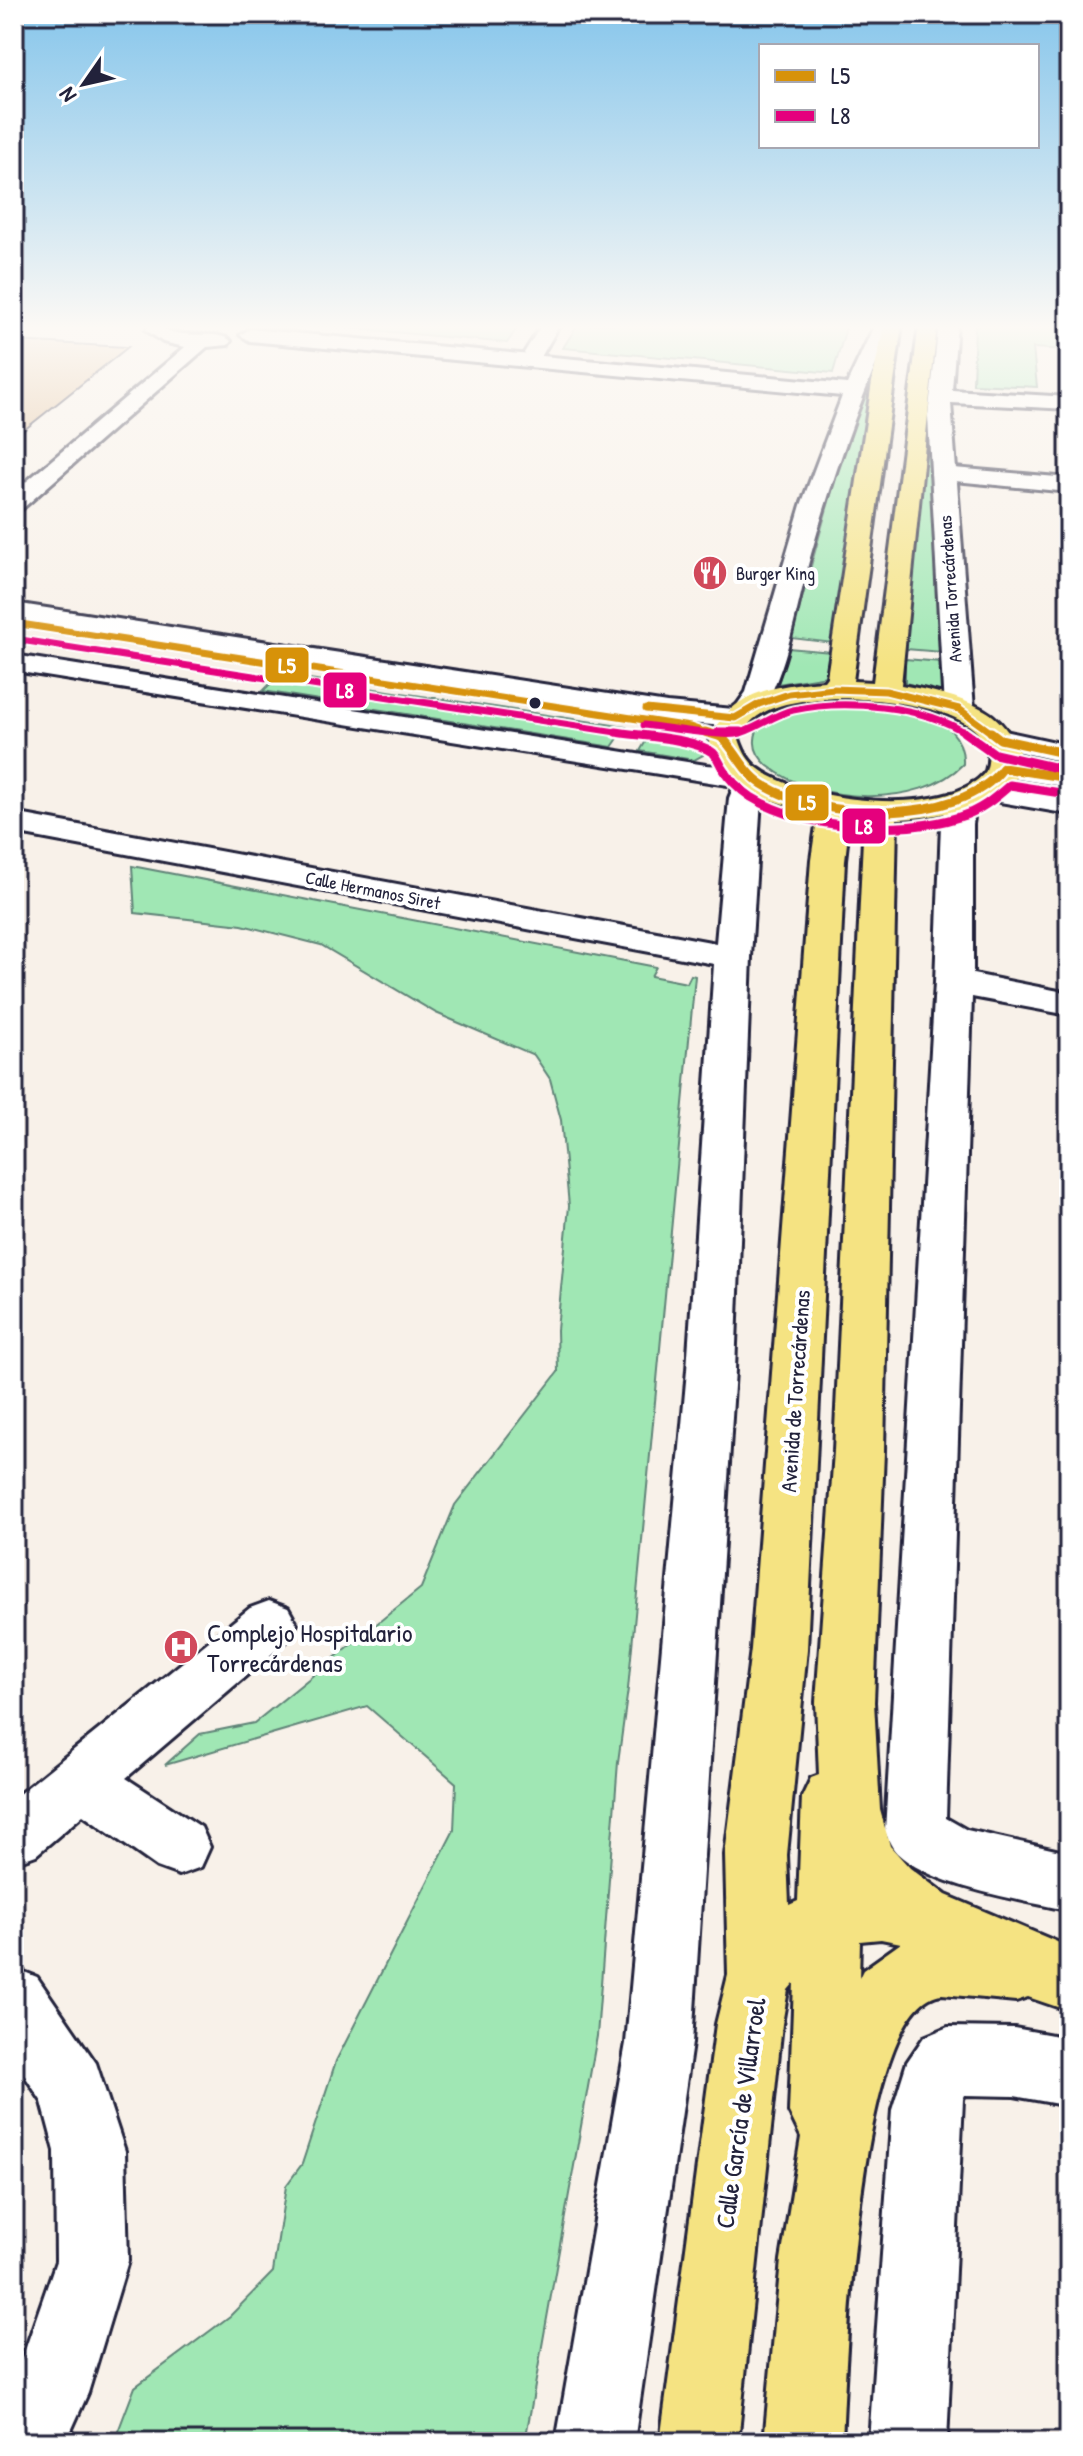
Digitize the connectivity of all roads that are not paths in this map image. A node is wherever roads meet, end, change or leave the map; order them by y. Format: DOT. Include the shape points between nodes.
graph roads {
  1 [pos="61,439"];
  2 [pos="90,439"];
  3 [pos="835,439"];
  4 [pos="874,439"];
  5 [pos="915,439"];
  6 [pos="942,439"];
  7 [pos="942,474"];
  8 [pos="14,478"];
  9 [pos="1069,485"];
  10 [pos="14,504"];
  11 [pos="14,611"];
  12 [pos="14,623"];
  13 [pos="14,663"];
  14 [pos="834,689"];
  15 [pos="886,691"];
  16 [pos="959,709"];
  17 [pos="736,722"];
  18 [pos="1069,754"];
  19 [pos="987,774"];
  20 [pos="1069,778"];
  21 [pos="755,780"];
  22 [pos="1069,804"];
  23 [pos="858,808"];
  24 [pos="14,823"];
  25 [pos="733,957"];
  26 [pos="954,982"];
  27 [pos="1069,1004"];
  28 [pos="269,1624"];
  29 [pos="845,1702"];
  30 [pos="81,1780"];
  31 [pos="14,1835"];
  32 [pos="179,1847"];
  33 [pos="1069,1882"];
  34 [pos="923,1916"];
  35 [pos="829,1918"];
  36 [pos="760,1975"];
  37 [pos="1060,1976"];
  38 [pos="14,2000"];
  39 [pos="1069,2072"];
  40 [pos="824,2190"];
  41 [pos="24,2442"];
  42 [pos="595,2442"];
  43 [pos="699,2442"];
  44 [pos="803,2442"];
  45 [pos="908,2442"];
  1 -- 8 [label="street"];
  2 -- 10 [label="street"];
  3 -- 17 [label="street" via="760,692"];
  4 -- 14 [label="main road" via="846,649"];
  5 -- 15 [label="main road, Avenida Torrecárdenas"];
  6 -- 7 [label="street, Avenida Torrecárdenas"];
  7 -- 9 [label="street"];
  7 -- 16 [label="street, Avenida Torrecárdenas"];
  11 -- 17 [label="street"];
  12 -- 17 [label="street" via="690,727"];
  13 -- 21 [label="street"];
  14 -- 15 [label="main road"];
  14 -- 17 [label="main road" via="789,694"];
  15 -- 16 [label="main road"];
  16 -- 19 [label="main road"];
  17 -- 21 [label="main road" via="731,758"];
  18 -- 19 [label="street"];
  19 -- 20 [label="street"];
  19 -- 22 [label="street"];
  19 -- 23 [label="main road"];
  19 -- 26 [label="street" via="957,824"];
  21 -- 23 [label="main road" via="789,796"];
  21 -- 25 [label="street" via="745,798"];
  23 -- 29 [label="main road" via="859,1451"];
  23 -- 36 [label="main road, Avenida de Torrecárdenas" via="828,860 779,1649 756,1855"];
  24 -- 25 [label="street, Calle Hermanos Siret"];
  25 -- 42 [label="street" via="711,1370 659,2043"];
  26 -- 27 [label="street"];
  26 -- 33 [label="street" via="915,1831 931,1846"];
  28 -- 30 [label="street"];
  29 -- 34 [label="main road" via="855,1835 866,1864"];
  29 -- 35 [label="main road" via="829,1823"];
  30 -- 31 [label="street"];
  30 -- 32 [label="street"];
  34 -- 35 [label="main road, Calle García de Villarroel" via="858,1909"];
  34 -- 37 [label="main road, Calle García de Villarroel"];
  35 -- 36 [label="main road, Calle García de Villarroel" via="798,1934"];
  35 -- 40 [label="main road"];
  36 -- 43 [label="main road, Calle García de Villarroel" via="749,2024"];
  37 -- 40 [label="main road, Calle García de Villarroel" via="955,1964 918,1968 891,1987 853,2065"];
  38 -- 41 [label="street" via="72,2087 90,2151 92,2261 50,2393"];
  39 -- 45 [label="street" via="1014,2062 948,2061 931,2086"];
  40 -- 44 [label="main road, Calle García de Villarroel"];
}
